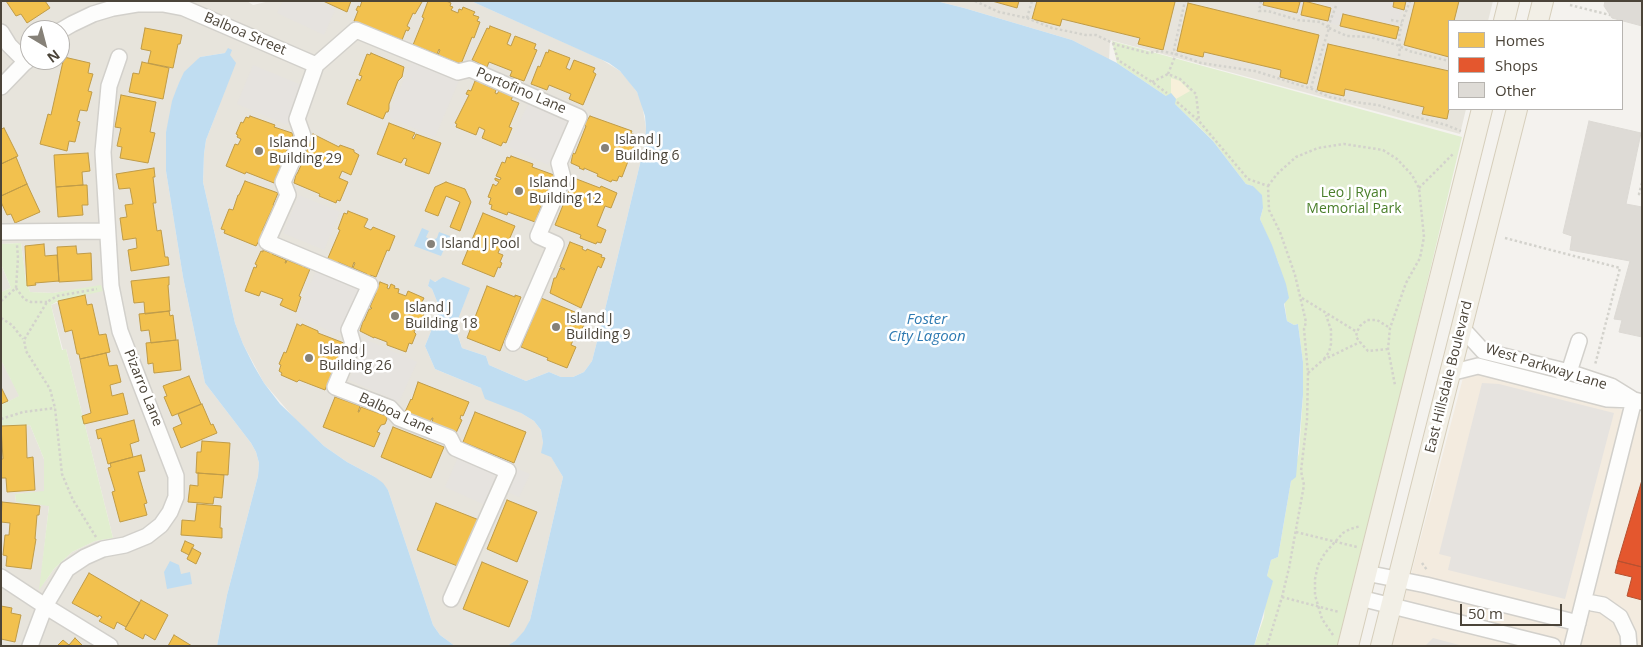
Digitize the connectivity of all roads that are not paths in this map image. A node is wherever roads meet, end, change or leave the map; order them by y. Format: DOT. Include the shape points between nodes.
graph roads {
  1 [pos="1509,1"];
  2 [pos="1543,1"];
  3 [pos="163,2"];
  4 [pos="1504,20"];
  5 [pos="1538,20"];
  6 [pos="70,25"];
  7 [pos="1,32"];
  8 [pos="20,53"];
  9 [pos="119,58"];
  10 [pos="316,65"];
  11 [pos="20,67"];
  12 [pos="1,87"];
  13 [pos="1482,110"];
  14 [pos="1517,110"];
  15 [pos="107,231"];
  16 [pos="9,232"];
  17 [pos="1462,328"];
  18 [pos="1579,341"];
  19 [pos="513,343"];
  20 [pos="1569,372"];
  21 [pos="1450,373"];
  22 [pos="1513,375"];
  23 [pos="1638,401"];
  24 [pos="1366,573"];
  25 [pos="1,577"];
  26 [pos="1397,580"];
  27 [pos="1360,598"];
  28 [pos="451,599"];
  29 [pos="1592,602"];
  30 [pos="45,606"];
  31 [pos="1391,606"];
  32 [pos="1578,623"];
  33 [pos="30,646"];
  34 [pos="110,646"];
  35 [pos="1348,646"];
  36 [pos="1381,646"];
  37 [pos="1553,646"];
  38 [pos="1572,646"];
  39 [pos="1629,646"];
  1 -- 4 [label="main road"];
  2 -- 5 [label="main road"];
  3 -- 6 [label="street, Balboa Street" via="113,8"];
  3 -- 10 [label="street, Balboa Street"];
  7 -- 8 [label="street"];
  9 -- 15 [label="street, Pizarro Lane" via="109,86 103,152"];
  10 -- 19 [label="street, Portofino Lane" via="356,30 458,72 470,69 579,117 559,164 563,178 538,236 556,244"];
  10 -- 28 [label="street, Balboa Lane" via="297,119 304,136 283,182 288,195 267,242 370,285 350,330 353,344 335,387 390,408 399,418 450,438 455,448 508,471"];
  11 -- 12 [label="street"];
  13 -- 24 [label="main road"];
  14 -- 17 [label="main road, East Hillsdale Boulevard"];
  15 -- 16 [label="street"];
  15 -- 30 [label="street, Pizarro Lane" via="111,286 120,331 171,458 177,483 176,497 161,525 147,536 85,557 67,569"];
  17 -- 20 [label="street, West Parkway Lane" via="1483,351"];
  17 -- 21 [label="main road, East Hillsdale Boulevard"];
  18 -- 20 [label="street"];
  20 -- 22 [label="street"];
  20 -- 23 [label="street, West Parkway Lane" via="1611,386"];
  21 -- 22 [label="street, West Parkway Lane" via="1478,366"];
  21 -- 26 [label="main road, East Hillsdale Boulevard"];
  22 -- 23 [label="street, West Parkway Lane" via="1607,399"];
  23 -- 32 [label="street"];
  24 -- 26 [label="street"];
  24 -- 27 [label="main road"];
  25 -- 30 [label="street"];
  26 -- 31 [label="main road, East Hillsdale Boulevard"];
  26 -- 32 [label="street"];
  27 -- 31 [label="street"];
  27 -- 35 [label="main road"];
  29 -- 39 [label="street" via="1603,605 1620,617 1628,634"];
  30 -- 33 [label="street, Pizarro Lane"];
  30 -- 34 [label="street"];
  31 -- 36 [label="main road, East Hillsdale Boulevard"];
  31 -- 37 [label="street"];
  32 -- 38 [label="street"];
}
